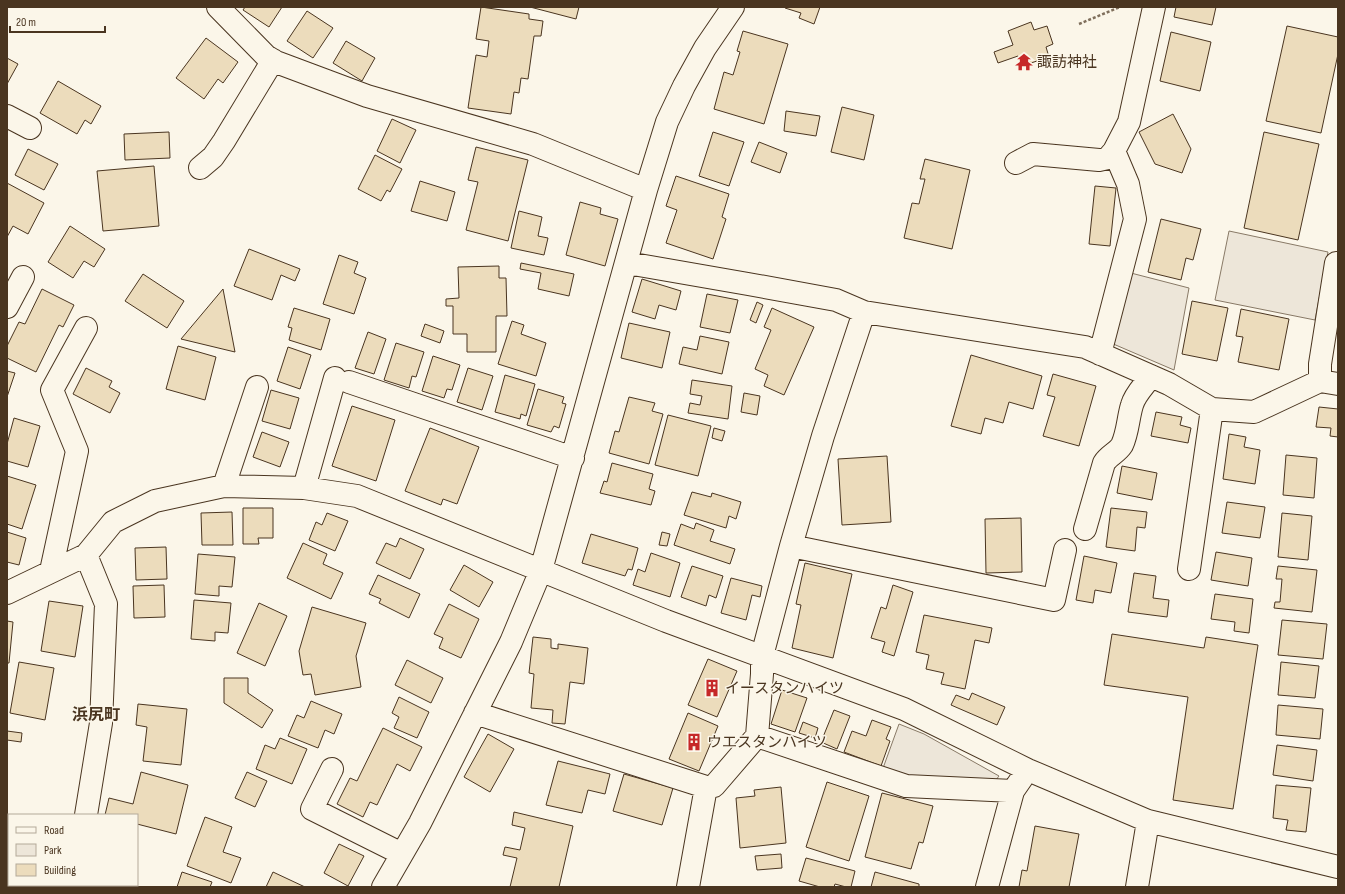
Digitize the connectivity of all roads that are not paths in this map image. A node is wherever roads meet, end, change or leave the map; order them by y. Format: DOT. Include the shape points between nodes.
graph roads {
  1 [pos="218,7"];
  2 [pos="733,7"];
  3 [pos="1154,7"];
  4 [pos="273,60"];
  5 [pos="7,116"];
  6 [pos="30,128"];
  7 [pos="1114,152"];
  8 [pos="1016,163"];
  9 [pos="200,168"];
  10 [pos="646,190"];
  11 [pos="627,263"];
  12 [pos="1338,263"];
  13 [pos="23,277"];
  14 [pos="7,307"];
  15 [pos="864,312"];
  16 [pos="86,328"];
  17 [pos="1100,354"];
  18 [pos="1151,376"];
  19 [pos="1329,382"];
  20 [pos="257,387"];
  21 [pos="1212,409"];
  22 [pos="573,458"];
  23 [pos="224,486"];
  24 [pos="304,488"];
  25 [pos="1085,529"];
  26 [pos="791,546"];
  27 [pos="1065,550"];
  28 [pos="86,555"];
  29 [pos="1189,569"];
  30 [pos="541,570"];
  31 [pos="51,571"];
  32 [pos="7,593"];
  33 [pos="762,656"];
  34 [pos="475,713"];
  35 [pos="758,736"];
  36 [pos="332,769"];
  37 [pos="1028,770"];
  38 [pos="706,787"];
  39 [pos="1013,791"];
  40 [pos="86,814"];
  41 [pos="1148,821"];
  42 [pos="402,854"];
  43 [pos="1338,867"];
  44 [pos="384,887"];
  45 [pos="688,887"];
  46 [pos="987,887"];
  47 [pos="1137,887"];
  1 -- 4 [label="street"];
  2 -- 10 [label="street" via="705,48 684,86 671,115"];
  3 -- 7 [label="street" via="1129,122"];
  4 -- 9 [label="street" via="224,141 213,157"];
  4 -- 10 [label="street" via="366,96 533,144"];
  5 -- 6 [label="street"];
  7 -- 8 [label="street" via="1108,158 1099,160 1033,154"];
  7 -- 17 [label="street" via="1128,184 1135,219"];
  10 -- 11 [label="street"];
  11 -- 15 [label="street" via="836,300"];
  11 -- 22 [label="street"];
  12 -- 19 [label="street" via="1320,364"];
  13 -- 14 [label="street"];
  15 -- 17 [label="street" via="1085,347"];
  15 -- 26 [label="street" via="823,436"];
  16 -- 31 [label="street" via="52,390 77,451"];
  17 -- 18 [label="street"];
  18 -- 21 [label="street"];
  18 -- 25 [label="street" via="1132,405 1122,445 1104,463"];
  19 -- 21 [label="street" via="1254,412"];
  20 -- 23 [label="street"];
  21 -- 29 [label="street"];
  22 -- 24 [label="street" via="342,380"];
  22 -- 30 [label="street"];
  23 -- 24 [label="street"];
  23 -- 28 [label="street" via="148,504 113,522"];
  24 -- 30 [label="street" via="357,496"];
  26 -- 27 [label="street" via="1054,600"];
  26 -- 33 [label="street"];
  28 -- 31 [label="street"];
  28 -- 40 [label="street" via="106,604 101,724"];
  30 -- 33 [label="street" via="666,621"];
  30 -- 34 [label="street" via="511,642"];
  31 -- 32 [label="street"];
  33 -- 35 [label="street"];
  33 -- 37 [label="street" via="904,709"];
  34 -- 38 [label="street"];
  34 -- 42 [label="street"];
  35 -- 38 [label="street" via="714,786"];
  35 -- 39 [label="street" via="906,786"];
  36 -- 42 [label="street" via="312,809"];
  37 -- 39 [label="street"];
  37 -- 41 [label="street"];
  38 -- 45 [label="street"];
  39 -- 46 [label="street"];
  41 -- 43 [label="street"];
  41 -- 47 [label="street"];
  42 -- 44 [label="street"];
}
